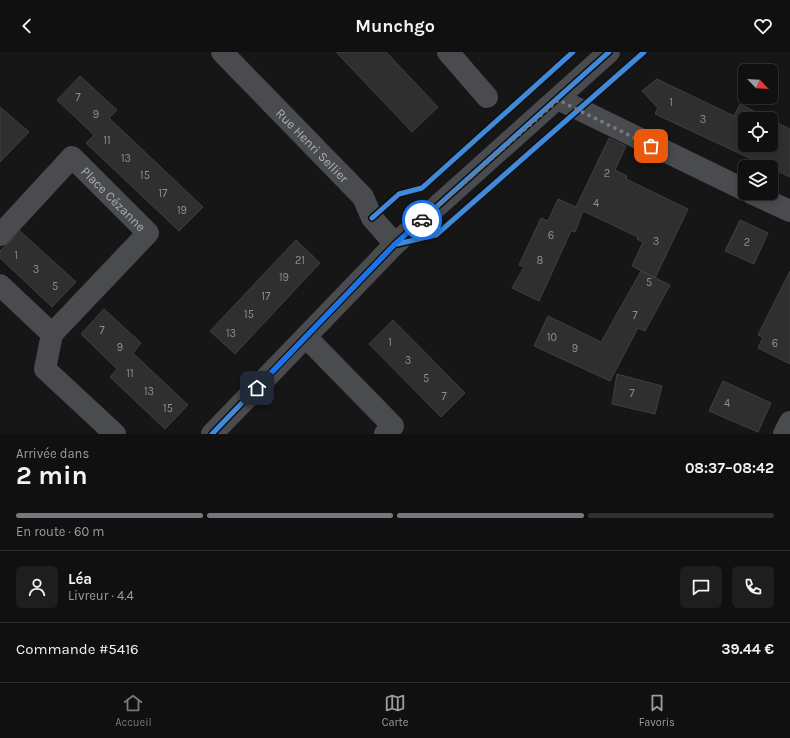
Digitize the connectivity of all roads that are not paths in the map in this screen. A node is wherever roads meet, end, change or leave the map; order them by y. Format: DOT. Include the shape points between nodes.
graph roads {
  1 [pos="222,52"];
  2 [pos="448,52"];
  3 [pos="609,52"];
  4 [pos="488,97"];
  5 [pos="558,100"];
  6 [pos="738,187"];
  7 [pos="766,200"];
  8 [pos="790,211"];
  9 [pos="0,235"];
  10 [pos="395,244"];
  11 [pos="0,285"];
  12 [pos="52,334"];
  13 [pos="306,337"];
  14 [pos="790,422"];
  15 [pos="115,434"];
  16 [pos="212,434"];
  17 [pos="385,434"];
  18 [pos="784,434"];
  1 -- 10 [label="street, Rue Henri Sellier" via="362,197 372,218"];
  2 -- 4 [label="street"];
  3 -- 5 [label="street"];
  5 -- 6 [label="street"];
  5 -- 10 [label="street"];
  7 -- 8 [label="street"];
  9 -- 12 [label="street, Place Cézanne" via="72,157 148,232"];
  10 -- 13 [label="street"];
  11 -- 12 [label="street"];
  12 -- 15 [label="street" via="45,369"];
  13 -- 16 [label="street"];
  13 -- 17 [label="street" via="393,426"];
  14 -- 18 [label="street"];
}
